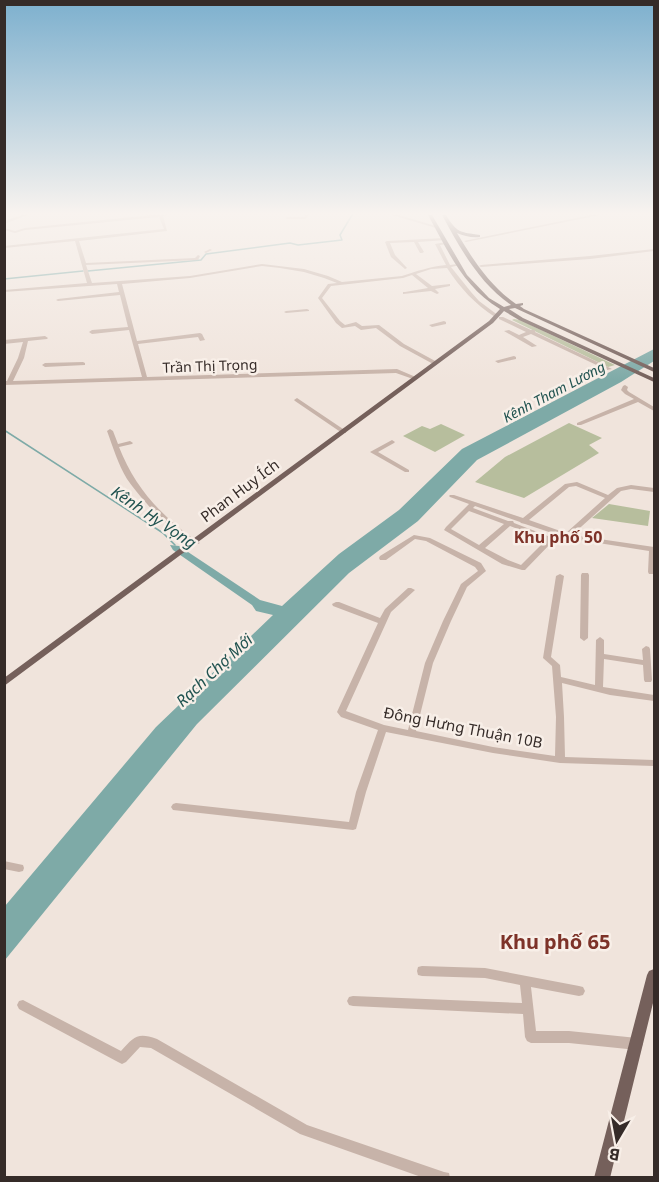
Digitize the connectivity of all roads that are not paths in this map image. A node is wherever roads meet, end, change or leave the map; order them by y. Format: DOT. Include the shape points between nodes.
graph roads {
  1 [pos="86,270"];
  2 [pos="238,270"];
  3 [pos="293,270"];
  4 [pos="426,270"];
  5 [pos="450,270"];
  6 [pos="462,270"];
  7 [pos="468,270"];
  8 [pos="480,270"];
  9 [pos="485,270"];
  10 [pos="412,273"];
  11 [pos="119,282"];
  12 [pos="342,284"];
  13 [pos="90,285"];
  14 [pos="448,285"];
  15 [pos="434,290"];
  16 [pos="4,291"];
  17 [pos="122,293"];
  18 [pos="405,293"];
  19 [pos="66,299"];
  20 [pos="58,300"];
  21 [pos="70,306"];
  22 [pos="516,309"];
  23 [pos="307,310"];
  24 [pos="286,312"];
  25 [pos="495,317"];
  26 [pos="521,319"];
  27 [pos="537,322"];
  28 [pos="444,323"];
  29 [pos="432,325"];
  30 [pos="132,327"];
  31 [pos="507,331"];
  32 [pos="92,332"];
  33 [pos="532,332"];
  34 [pos="519,337"];
  35 [pos="45,338"];
  36 [pos="581,339"];
  37 [pos="26,340"];
  38 [pos="202,340"];
  39 [pos="4,342"];
  40 [pos="136,343"];
  41 [pos="534,346"];
  42 [pos="619,356"];
  43 [pos="514,358"];
  44 [pos="498,361"];
  45 [pos="435,363"];
  46 [pos="83,364"];
  47 [pos="45,365"];
  48 [pos="654,365"];
  49 [pos="609,369"];
  50 [pos="654,370"];
  51 [pos="653,377"];
  52 [pos="415,378"];
  53 [pos="145,379"];
  54 [pos="7,383"];
  55 [pos="625,387"];
  56 [pos="297,400"];
  57 [pos="637,400"];
  58 [pos="654,409"];
  59 [pos="579,424"];
  60 [pos="110,431"];
  61 [pos="344,432"];
  62 [pos="392,442"];
  63 [pos="130,443"];
  64 [pos="116,446"];
  65 [pos="407,471"];
  66 [pos="654,490"];
  67 [pos="452,496"];
  68 [pos="609,498"];
  69 [pos="471,506"];
  70 [pos="512,521"];
  71 [pos="523,522"];
  72 [pos="567,536"];
  73 [pos="194,544"];
  74 [pos="480,548"];
  75 [pos="654,550"];
  76 [pos="383,558"];
  77 [pos="652,572"];
  78 [pos="585,575"];
  79 [pos="560,576"];
  80 [pos="411,590"];
  81 [pos="336,604"];
  82 [pos="382,622"];
  83 [pos="584,638"];
  84 [pos="600,640"];
  85 [pos="646,649"];
  86 [pos="600,656"];
  87 [pos="647,663"];
  88 [pos="557,679"];
  89 [pos="648,680"];
  90 [pos="4,683"];
  91 [pos="599,689"];
  92 [pos="654,698"];
  93 [pos="383,728"];
  94 [pos="411,734"];
  95 [pos="560,760"];
  96 [pos="654,763"];
  97 [pos="176,807"];
  98 [pos="4,865"];
  99 [pos="18,868"];
  100 [pos="422,971"];
  101 [pos="654,975"];
  102 [pos="525,982"];
  103 [pos="579,991"];
  104 [pos="353,1001"];
  105 [pos="23,1005"];
  106 [pos="527,1009"];
  107 [pos="637,1044"];
  108 [pos="444,1178"];
  109 [pos="602,1178"];
  1 -- 13 [label="street"];
  2 -- 11 [label="street"];
  3 -- 12 [label="street" via="332,277"];
  4 -- 10 [label="street"];
  5 -- 25 [label="street"];
  6 -- 22 [label="main road" via="477,291"];
  7 -- 22 [label="main road" via="489,296"];
  8 -- 22 [label="main road" via="487,283"];
  9 -- 22 [label="main road"];
  10 -- 12 [label="street"];
  10 -- 15 [label="street"];
  11 -- 13 [label="street"];
  11 -- 17 [label="street"];
  12 -- 45 [label="street" via="328,286 320,298 338,322 344,327 376,326"];
  13 -- 16 [label="street"];
  14 -- 15 [label="street"];
  15 -- 18 [label="street"];
  17 -- 19 [label="street"];
  17 -- 30 [label="street"];
  19 -- 20 [label="street"];
  19 -- 21 [label="street"];
  22 -- 25 [label="main road"];
  22 -- 26 [label="main road"];
  22 -- 27 [label="main road"];
  22 -- 36 [label="main road"];
  23 -- 24 [label="street"];
  25 -- 26 [label="main road"];
  25 -- 33 [label="street"];
  25 -- 45 [label="main road, Phan Huy Ích"];
  26 -- 27 [label="main road"];
  26 -- 36 [label="main road"];
  27 -- 36 [label="main road"];
  28 -- 29 [label="street"];
  30 -- 32 [label="street"];
  30 -- 40 [label="street"];
  31 -- 34 [label="street"];
  33 -- 34 [label="street"];
  33 -- 49 [label="street"];
  34 -- 41 [label="street"];
  35 -- 37 [label="street"];
  36 -- 42 [label="main road"];
  36 -- 42 [label="main road"];
  37 -- 39 [label="street"];
  37 -- 54 [label="street"];
  38 -- 40 [label="street" via="200,335"];
  40 -- 53 [label="street"];
  42 -- 48 [label="main road"];
  42 -- 50 [label="main road"];
  42 -- 51 [label="main road"];
  43 -- 44 [label="street"];
  45 -- 52 [label="main road, Phan Huy Ích"];
  46 -- 47 [label="street"];
  52 -- 53 [label="street, Trần Thị Trọng" via="397,371"];
  52 -- 61 [label="main road, Phan Huy Ích"];
  53 -- 54 [label="street, Trần Thị Trọng"];
  55 -- 57 [label="street"];
  56 -- 61 [label="street"];
  57 -- 58 [label="street"];
  57 -- 59 [label="street"];
  60 -- 64 [label="street"];
  61 -- 73 [label="main road, Phan Huy Ích"];
  62 -- 65 [label="street" via="373,452"];
  63 -- 64 [label="street"];
  64 -- 73 [label="street" via="126,473 142,494"];
  66 -- 68 [label="street" via="619,489"];
  67 -- 69 [label="street"];
  68 -- 71 [label="street" via="577,484 567,485"];
  68 -- 72 [label="street"];
  69 -- 70 [label="street"];
  69 -- 74 [label="street" via="447,530"];
  70 -- 71 [label="street"];
  70 -- 74 [label="street"];
  70 -- 74 [label="street" via="551,539 522,568"];
  71 -- 72 [label="street"];
  72 -- 75 [label="street"];
  73 -- 90 [label="main road, Phan Huy Ích"];
  75 -- 77 [label="street"];
  76 -- 94 [label="street" via="414,537 428,539 478,565 482,571 464,586 447,621 429,663"];
  78 -- 83 [label="street"];
  79 -- 88 [label="street" via="547,658 556,665"];
  80 -- 82 [label="street, Đông Hưng Thuận 10B" via="388,610"];
  81 -- 82 [label="street"];
  82 -- 93 [label="street, Đông Hưng Thuận 10B" via="341,712"];
  84 -- 86 [label="street"];
  85 -- 87 [label="street"];
  86 -- 87 [label="street"];
  86 -- 91 [label="street"];
  87 -- 89 [label="street"];
  88 -- 91 [label="street"];
  88 -- 95 [label="street"];
  91 -- 92 [label="street"];
  93 -- 94 [label="street, Đông Hưng Thuận 10B"];
  93 -- 97 [label="street" via="353,826"];
  94 -- 95 [label="street, Đông Hưng Thuận 10B"];
  95 -- 96 [label="street, Đông Hưng Thuận 10B"];
  98 -- 99 [label="street"];
  100 -- 102 [label="street" via="485,973"];
  101 -- 107 [label="main road"];
  102 -- 103 [label="street"];
  102 -- 106 [label="street"];
  104 -- 106 [label="street"];
  105 -- 108 [label="street" via="122,1058 138,1041 153,1043 304,1130"];
  106 -- 107 [label="street" via="531,1037"];
  107 -- 109 [label="main road"];
}
